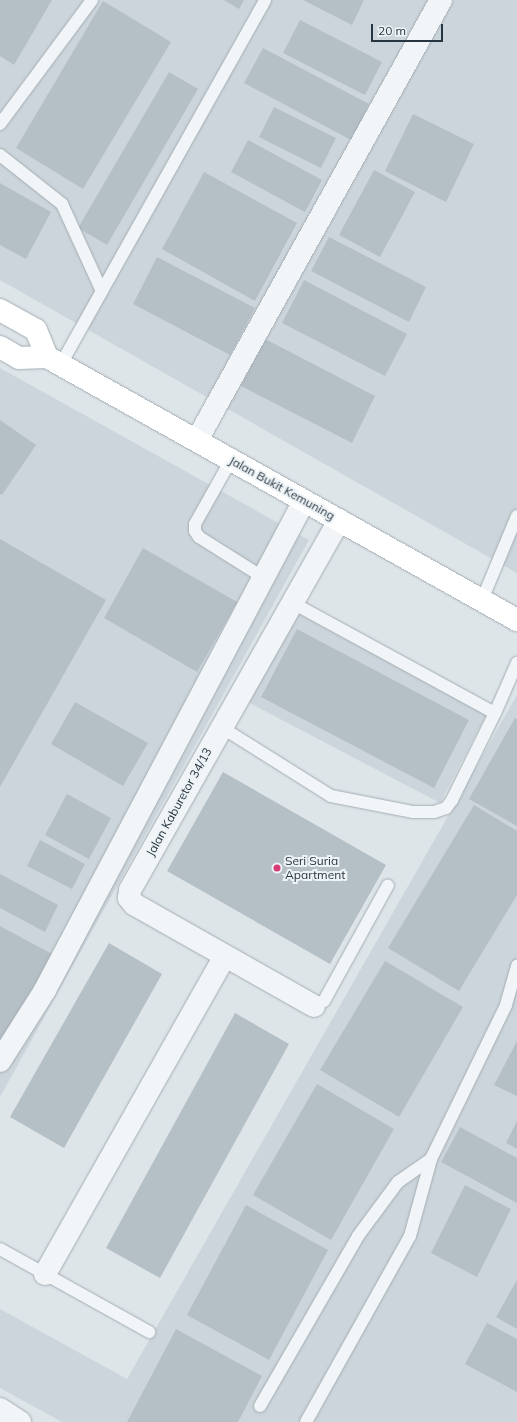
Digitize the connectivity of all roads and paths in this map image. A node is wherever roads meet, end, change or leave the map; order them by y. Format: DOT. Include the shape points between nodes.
graph roads {
  1 [pos="92,0"];
  2 [pos="265,0"];
  3 [pos="441,0"];
  4 [pos="0,124"];
  5 [pos="0,155"];
  6 [pos="101,289"];
  7 [pos="0,310"];
  8 [pos="0,347"];
  9 [pos="54,360"];
  10 [pos="197,440"];
  11 [pos="231,460"];
  12 [pos="304,501"];
  13 [pos="517,516"];
  14 [pos="339,520"];
  15 [pos="264,578"];
  16 [pos="482,600"];
  17 [pos="291,602"];
  18 [pos="517,620"];
  19 [pos="517,663"];
  20 [pos="495,713"];
  21 [pos="221,727"];
  22 [pos="388,885"];
  23 [pos="224,956"];
  24 [pos="517,966"];
  25 [pos="314,1006"];
  26 [pos="0,1061"];
  27 [pos="431,1159"];
  28 [pos="0,1249"];
  29 [pos="45,1274"];
  30 [pos="149,1332"];
  31 [pos="260,1406"];
  32 [pos="306,1422"];
  1 -- 4 [label="lane"];
  2 -- 6 [label="lane"];
  3 -- 10 [label="street"];
  5 -- 6 [label="lane" via="62,204"];
  6 -- 9 [label="lane"];
  7 -- 9 [label="main road" via="36,330"];
  8 -- 9 [label="main road" via="19,358"];
  9 -- 10 [label="main road, Jalan Bukit Kemuning"];
  10 -- 11 [label="main road, Jalan Bukit Kemuning"];
  11 -- 12 [label="main road, Jalan Bukit Kemuning"];
  11 -- 15 [label="lane" via="196,524 195,531 199,537"];
  12 -- 14 [label="main road, Jalan Bukit Kemuning"];
  12 -- 15 [label="street"];
  13 -- 16 [label="lane"];
  14 -- 16 [label="main road, Jalan Bukit Kemuning"];
  14 -- 17 [label="street, Jalan Kaburetor 34/13"];
  15 -- 26 [label="street" via="45,990"];
  16 -- 18 [label="main road, Jalan Bukit Kemuning"];
  17 -- 20 [label="lane"];
  17 -- 21 [label="street, Jalan Kaburetor 34/13"];
  19 -- 20 [label="lane"];
  20 -- 21 [label="lane" via="452,800 446,808 434,812 414,812 331,796"];
  21 -- 23 [label="street, Jalan Kaburetor 34/13" via="130,890 129,898 134,904"];
  22 -- 25 [label="lane" via="324,1001"];
  23 -- 25 [label="street, Jalan Kaburetor 34/13"];
  23 -- 29 [label="street"];
  24 -- 27 [label="lane" via="506,1005"];
  27 -- 31 [label="lane" via="398,1182 358,1236"];
  27 -- 32 [label="lane" via="410,1236"];
  28 -- 29 [label="lane"];
  29 -- 30 [label="lane"];
}
